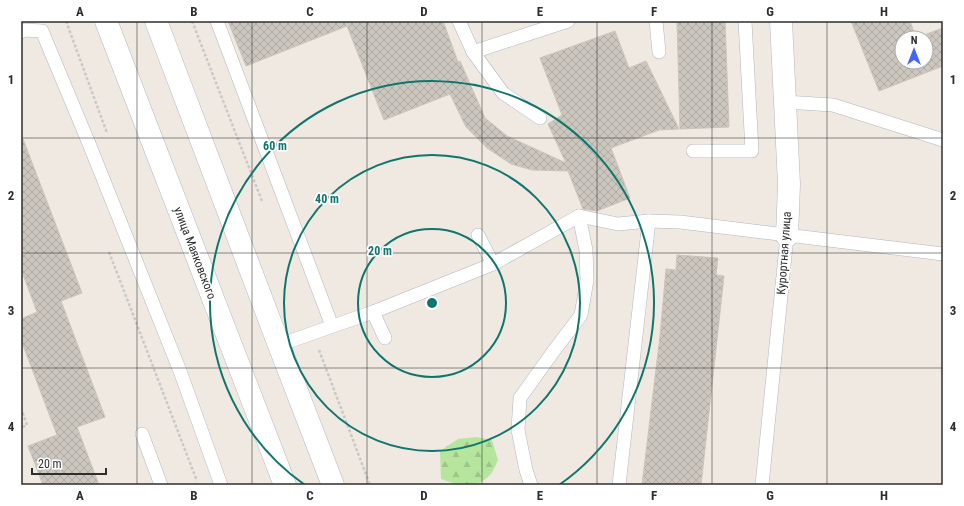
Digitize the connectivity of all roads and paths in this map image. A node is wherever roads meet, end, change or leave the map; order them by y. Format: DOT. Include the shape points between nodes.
graph roads {
  1 [pos="106,21"];
  2 [pos="156,21"];
  3 [pos="217,21"];
  4 [pos="459,21"];
  5 [pos="568,21"];
  6 [pos="656,21"];
  7 [pos="745,21"];
  8 [pos="781,21"];
  9 [pos="21,32"];
  10 [pos="473,52"];
  11 [pos="659,52"];
  12 [pos="784,102"];
  13 [pos="540,118"];
  14 [pos="943,140"];
  15 [pos="694,151"];
  16 [pos="579,216"];
  17 [pos="649,221"];
  18 [pos="478,235"];
  19 [pos="787,236"];
  20 [pos="943,254"];
  21 [pos="493,264"];
  22 [pos="373,312"];
  23 [pos="332,326"];
  24 [pos="385,338"];
  25 [pos="279,345"];
  26 [pos="21,408"];
  27 [pos="21,428"];
  28 [pos="142,434"];
  29 [pos="161,485"];
  30 [pos="220,485"];
  31 [pos="285,485"];
  32 [pos="333,485"];
  33 [pos="531,485"];
  34 [pos="619,485"];
  35 [pos="762,485"];
  1 -- 31 [label="main road, улица Маяковского"];
  2 -- 25 [label="main road"];
  3 -- 23 [label="lane"];
  4 -- 10 [label="lane"];
  5 -- 10 [label="lane"];
  6 -- 11 [label="lane"];
  7 -- 15 [label="lane" via="752,151"];
  8 -- 12 [label="main road, Курортная улица"];
  9 -- 30 [label="lane" via="42,31 180,371"];
  10 -- 13 [label="lane" via="503,93"];
  12 -- 14 [label="lane" via="833,105"];
  12 -- 19 [label="main road, Курортная улица" via="789,184"];
  16 -- 17 [label="lane" via="618,224"];
  16 -- 21 [label="lane"];
  16 -- 33 [label="lane" via="586,250 587,280 581,315 520,398 518,430"];
  17 -- 19 [label="lane" via="680,222"];
  17 -- 34 [label="lane"];
  18 -- 21 [label="lane"];
  19 -- 20 [label="lane"];
  19 -- 35 [label="lane, Курортная улица"];
  21 -- 22 [label="lane"];
  22 -- 23 [label="lane"];
  22 -- 24 [label="lane"];
  23 -- 25 [label="lane"];
  25 -- 32 [label="main road"];
  26 -- 27 [label="path" via="27,425"];
  28 -- 29 [label="lane"];
}
